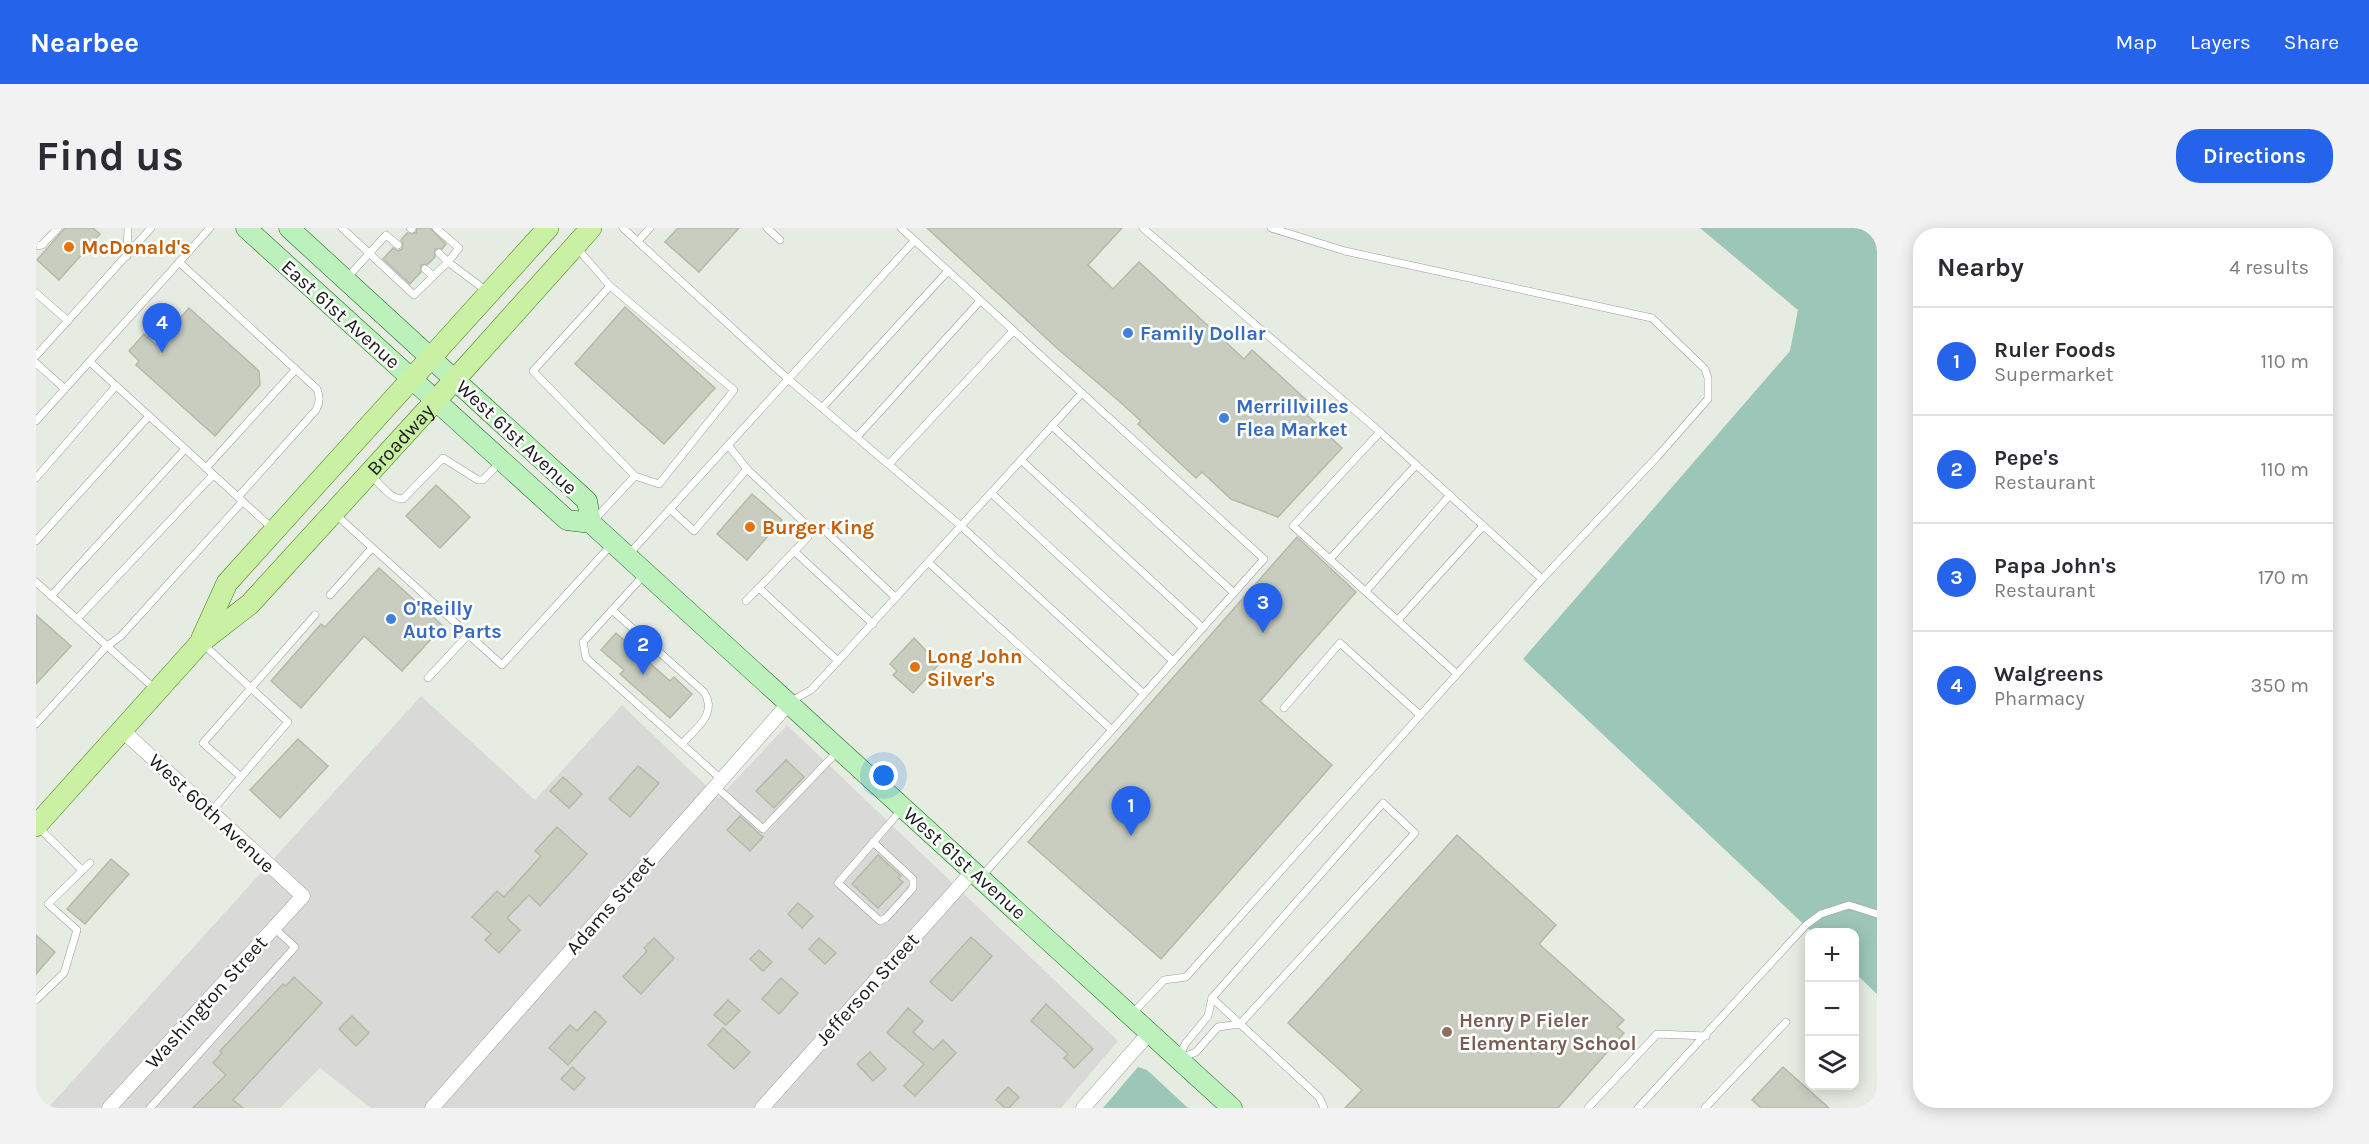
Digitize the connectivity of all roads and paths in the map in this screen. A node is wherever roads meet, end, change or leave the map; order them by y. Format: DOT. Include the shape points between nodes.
graph roads {
  1 [pos="43,228"];
  2 [pos="58,228"];
  3 [pos="151,228"];
  4 [pos="210,228"];
  5 [pos="246,228"];
  6 [pos="289,228"];
  7 [pos="342,228"];
  8 [pos="392,228"];
  9 [pos="436,228"];
  10 [pos="548,228"];
  11 [pos="591,228"];
  12 [pos="623,228"];
  13 [pos="650,228"];
  14 [pos="768,228"];
  15 [pos="901,228"];
  16 [pos="1143,228"];
  17 [pos="1271,228"];
  18 [pos="129,229"];
  19 [pos="386,235"];
  20 [pos="36,236"];
  21 [pos="780,240"];
  22 [pos="638,241"];
  23 [pos="915,241"];
  24 [pos="398,245"];
  25 [pos="36,246"];
  26 [pos="575,246"];
  27 [pos="439,253"];
  28 [pos="369,254"];
  29 [pos="127,256"];
  30 [pos="179,262"];
  31 [pos="448,262"];
  32 [pos="425,269"];
  33 [pos="948,271"];
  34 [pos="433,276"];
  35 [pos="346,280"];
  36 [pos="610,286"];
  37 [pos="36,292"];
  38 [pos="490,293"];
  39 [pos="980,301"];
  40 [pos="68,321"];
  41 [pos="1013,331"];
  42 [pos="36,356"];
  43 [pos="432,359"];
  44 [pos="90,362"];
  45 [pos="36,363"];
  46 [pos="296,369"];
  47 [pos="413,379"];
  48 [pos="788,379"];
  49 [pos="454,380"];
  50 [pos="116,386"];
  51 [pos="65,389"];
  52 [pos="1082,393"];
  53 [pos="435,400"];
  54 [pos="822,408"];
  55 [pos="149,416"];
  56 [pos="36,422"];
  57 [pos="1052,426"];
  58 [pos="1380,432"];
  59 [pos="857,437"];
  60 [pos="728,445"];
  61 [pos="185,449"];
  62 [pos="1021,460"];
  63 [pos="501,462"];
  64 [pos="889,464"];
  65 [pos="1416,465"];
  66 [pos="206,468"];
  67 [pos="747,469"];
  68 [pos="368,473"];
  69 [pos="213,475"];
  70 [pos="635,476"];
  71 [pos="36,478"];
  72 [pos="991,493"];
  73 [pos="1450,495"];
  74 [pos="240,500"];
  75 [pos="670,508"];
  76 [pos="333,511"];
  77 [pos="591,523"];
  78 [pos="961,526"];
  79 [pos="1483,526"];
  80 [pos="810,528"];
  81 [pos="274,531"];
  82 [pos="36,541"];
  83 [pos="372,548"];
  84 [pos="620,549"];
  85 [pos="794,551"];
  86 [pos="1330,559"];
  87 [pos="928,562"];
  88 [pos="646,573"];
  89 [pos="1542,579"];
  90 [pos="36,582"];
  91 [pos="759,588"];
  92 [pos="1366,591"];
  93 [pos="1234,593"];
  94 [pos="330,595"];
  95 [pos="51,596"];
  96 [pos="896,598"];
  97 [pos="746,601"];
  98 [pos="612,610"];
  99 [pos="315,615"];
  100 [pos="77,619"];
  101 [pos="1398,620"];
  102 [pos="873,624"];
  103 [pos="1203,628"];
  104 [pos="468,635"];
  105 [pos="201,642"];
  106 [pos="107,646"];
  107 [pos="1173,661"];
  108 [pos="838,662"];
  109 [pos="1457,674"];
  110 [pos="428,678"];
  111 [pos="251,688"];
  112 [pos="157,690"];
  113 [pos="1144,694"];
  114 [pos="789,703"];
  115 [pos="1284,708"];
  116 [pos="1420,715"];
  117 [pos="36,724"];
  118 [pos="122,730"];
  119 [pos="1112,730"];
  120 [pos="682,744"];
  121 [pos="839,749"];
  122 [pos="241,777"];
  123 [pos="718,782"];
  124 [pos="903,807"];
  125 [pos="211,812"];
  126 [pos="36,825"];
  127 [pos="873,842"];
  128 [pos="90,863"];
  129 [pos="82,870"];
  130 [pos="977,874"];
  131 [pos="303,896"];
  132 [pos="1877,914"];
  133 [pos="274,928"];
  134 [pos="1212,998"];
  135 [pos="36,1000"];
  136 [pos="1131,1015"];
  137 [pos="1785,1022"];
  138 [pos="1240,1024"];
  139 [pos="1150,1032"];
  140 [pos="1706,1036"];
  141 [pos="1179,1059"];
  142 [pos="109,1108"];
  143 [pos="150,1108"];
  144 [pos="432,1108"];
  145 [pos="762,1108"];
  146 [pos="1083,1108"];
  147 [pos="1232,1108"];
  148 [pos="1324,1108"];
  149 [pos="1588,1108"];
  150 [pos="1638,1108"];
  151 [pos="1705,1108"];
  1 -- 20 [label="lane"];
  2 -- 25 [label="lane" via="42,245"];
  3 -- 29 [label="lane"];
  4 -- 30 [label="lane"];
  5 -- 47 [label="main road, East 61st Avenue"];
  6 -- 35 [label="main road, East 61st Avenue"];
  7 -- 28 [label="lane"];
  8 -- 19 [label="lane"];
  9 -- 31 [label="lane" via="459,248"];
  10 -- 38 [label="main road, Broadway"];
  11 -- 26 [label="main road, Broadway"];
  12 -- 22 [label="lane"];
  13 -- 22 [label="lane"];
  14 -- 21 [label="lane"];
  15 -- 23 [label="lane"];
  16 -- 58 [label="lane"];
  17 -- 89 [label="lane" via="1345,251 1652,318 1705,369 1708,399"];
  18 -- 29 [label="lane"];
  19 -- 24 [label="lane"];
  19 -- 28 [label="lane"];
  22 -- 48 [label="lane"];
  23 -- 33 [label="lane"];
  23 -- 48 [label="lane"];
  26 -- 36 [label="lane"];
  26 -- 49 [label="main road, Broadway"];
  27 -- 31 [label="lane"];
  28 -- 34 [label="lane" via="414,295"];
  28 -- 35 [label="lane"];
  29 -- 40 [label="lane"];
  30 -- 44 [label="lane"];
  30 -- 46 [label="lane"];
  31 -- 34 [label="lane"];
  31 -- 38 [label="lane"];
  32 -- 34 [label="lane"];
  33 -- 39 [label="lane"];
  33 -- 54 [label="lane"];
  35 -- 43 [label="main road, East 61st Avenue"];
  36 -- 70 [label="lane" via="533,371"];
  36 -- 70 [label="lane" via="734,390 659,484"];
  37 -- 40 [label="lane"];
  38 -- 43 [label="main road, Broadway"];
  39 -- 41 [label="lane"];
  39 -- 59 [label="lane"];
  40 -- 42 [label="lane"];
  41 -- 52 [label="lane"];
  41 -- 64 [label="lane"];
  43 -- 47 [label="main road, Broadway"];
  43 -- 49 [label="main road, West 61st Avenue"];
  44 -- 50 [label="lane"];
  44 -- 51 [label="lane"];
  45 -- 51 [label="lane"];
  46 -- 66 [label="lane"];
  46 -- 74 [label="lane" via="317,389 319,405"];
  47 -- 53 [label="main road, East 61st Avenue"];
  47 -- 81 [label="main road, Broadway"];
  48 -- 54 [label="lane"];
  48 -- 60 [label="lane"];
  49 -- 53 [label="main road, Broadway"];
  49 -- 77 [label="main road, West 61st Avenue" via="587,501"];
  50 -- 55 [label="lane"];
  50 -- 71 [label="lane"];
  51 -- 56 [label="lane"];
  52 -- 57 [label="lane"];
  52 -- 93 [label="lane" via="1264,560"];
  53 -- 63 [label="main road, West 61st Avenue"];
  53 -- 68 [label="main road, Broadway"];
  54 -- 59 [label="lane"];
  55 -- 61 [label="lane"];
  55 -- 82 [label="lane"];
  57 -- 62 [label="lane"];
  57 -- 93 [label="lane"];
  58 -- 65 [label="lane"];
  58 -- 86 [label="lane" via="1293,526"];
  59 -- 64 [label="lane"];
  60 -- 67 [label="lane"];
  60 -- 75 [label="lane"];
  61 -- 66 [label="lane"];
  61 -- 95 [label="lane"];
  62 -- 72 [label="lane"];
  62 -- 103 [label="lane"];
  63 -- 68 [label="lane" via="483,480 478,480 443,458 403,498 397,499"];
  63 -- 77 [label="main road, West 61st Avenue" via="567,520"];
  64 -- 78 [label="lane"];
  65 -- 73 [label="lane"];
  65 -- 86 [label="lane"];
  66 -- 69 [label="lane"];
  67 -- 75 [label="lane" via="694,531"];
  67 -- 80 [label="lane"];
  68 -- 76 [label="main road, Broadway"];
  69 -- 74 [label="lane"];
  69 -- 100 [label="lane"];
  70 -- 77 [label="lane"];
  72 -- 78 [label="lane"];
  72 -- 107 [label="lane"];
  73 -- 79 [label="lane"];
  73 -- 92 [label="lane"];
  74 -- 81 [label="lane"];
  74 -- 106 [label="lane" via="121,636"];
  75 -- 84 [label="lane"];
  76 -- 83 [label="lane"];
  76 -- 105 [label="main road, Broadway" via="250,604"];
  77 -- 84 [label="main road, West 61st Avenue"];
  78 -- 87 [label="lane"];
  78 -- 113 [label="lane"];
  79 -- 89 [label="lane"];
  79 -- 101 [label="lane"];
  80 -- 85 [label="lane" via="808,537"];
  80 -- 96 [label="lane" via="820,526"];
  81 -- 105 [label="main road, Broadway" via="227,583"];
  83 -- 94 [label="lane"];
  83 -- 104 [label="lane"];
  84 -- 88 [label="main road, West 61st Avenue"];
  84 -- 104 [label="lane" via="502,665"];
  85 -- 91 [label="lane"];
  85 -- 102 [label="lane"];
  86 -- 92 [label="lane"];
  87 -- 96 [label="lane"];
  87 -- 119 [label="lane"];
  88 -- 98 [label="lane"];
  88 -- 114 [label="main road, West 61st Avenue"];
  89 -- 109 [label="lane"];
  90 -- 95 [label="lane"];
  91 -- 97 [label="lane"];
  91 -- 108 [label="lane"];
  92 -- 101 [label="lane"];
  93 -- 103 [label="lane"];
  95 -- 100 [label="lane"];
  96 -- 102 [label="lane"];
  98 -- 120 [label="lane" via="704,692 710,702 710,712"];
  98 -- 120 [label="lane" via="582,642 586,658"];
  99 -- 111 [label="lane"];
  100 -- 106 [label="lane"];
  101 -- 109 [label="lane"];
  102 -- 108 [label="lane"];
  103 -- 107 [label="lane"];
  104 -- 110 [label="lane"];
  105 -- 111 [label="lane"];
  105 -- 112 [label="main road, Broadway"];
  106 -- 112 [label="lane"];
  106 -- 117 [label="lane"];
  107 -- 113 [label="lane"];
  108 -- 114 [label="lane" via="811,690"];
  109 -- 116 [label="lane"];
  111 -- 122 [label="lane" via="288,722"];
  111 -- 122 [label="lane" via="203,743"];
  112 -- 118 [label="main road, Broadway"];
  113 -- 119 [label="lane"];
  114 -- 121 [label="main road, West 61st Avenue"];
  114 -- 123 [label="street, Adams Street"];
  115 -- 116 [label="lane" via="1340,643"];
  116 -- 136 [label="lane" via="1186,977 1164,980"];
  118 -- 125 [label="street, West 60th Avenue"];
  118 -- 126 [label="main road, Broadway"];
  119 -- 130 [label="lane"];
  120 -- 123 [label="lane"];
  121 -- 123 [label="lane" via="763,829"];
  121 -- 124 [label="main road, West 61st Avenue"];
  122 -- 125 [label="lane"];
  123 -- 144 [label="street, Adams Street"];
  124 -- 127 [label="lane"];
  124 -- 130 [label="main road, West 61st Avenue"];
  125 -- 131 [label="street, West 60th Avenue"];
  126 -- 129 [label="lane"];
  127 -- 127 [label="lane" via="837,882 880,921 913,888 913,879"];
  128 -- 129 [label="lane"];
  129 -- 135 [label="lane" via="48,904 77,930 64,973"];
  130 -- 136 [label="main road, West 61st Avenue"];
  130 -- 145 [label="street, Jefferson Street"];
  131 -- 133 [label="street, Washington Street"];
  132 -- 140 [label="lane" via="1849,904 1821,914 1806,925"];
  133 -- 142 [label="street, Washington Street"];
  133 -- 143 [label="lane" via="295,947"];
  134 -- 138 [label="lane"];
  134 -- 138 [label="lane" via="1383,803 1415,833"];
  134 -- 141 [label="lane" via="1208,1016 1185,1044"];
  136 -- 139 [label="main road, West 61st Avenue"];
  137 -- 151 [label="lane"];
  138 -- 141 [label="lane" via="1218,1027 1196,1052"];
  138 -- 148 [label="lane" via="1319,1097"];
  139 -- 141 [label="main road, West 61st Avenue"];
  139 -- 146 [label="street"];
  140 -- 149 [label="lane" via="1657,1034"];
  140 -- 150 [label="lane"];
  141 -- 147 [label="main road, West 61st Avenue"];
}
